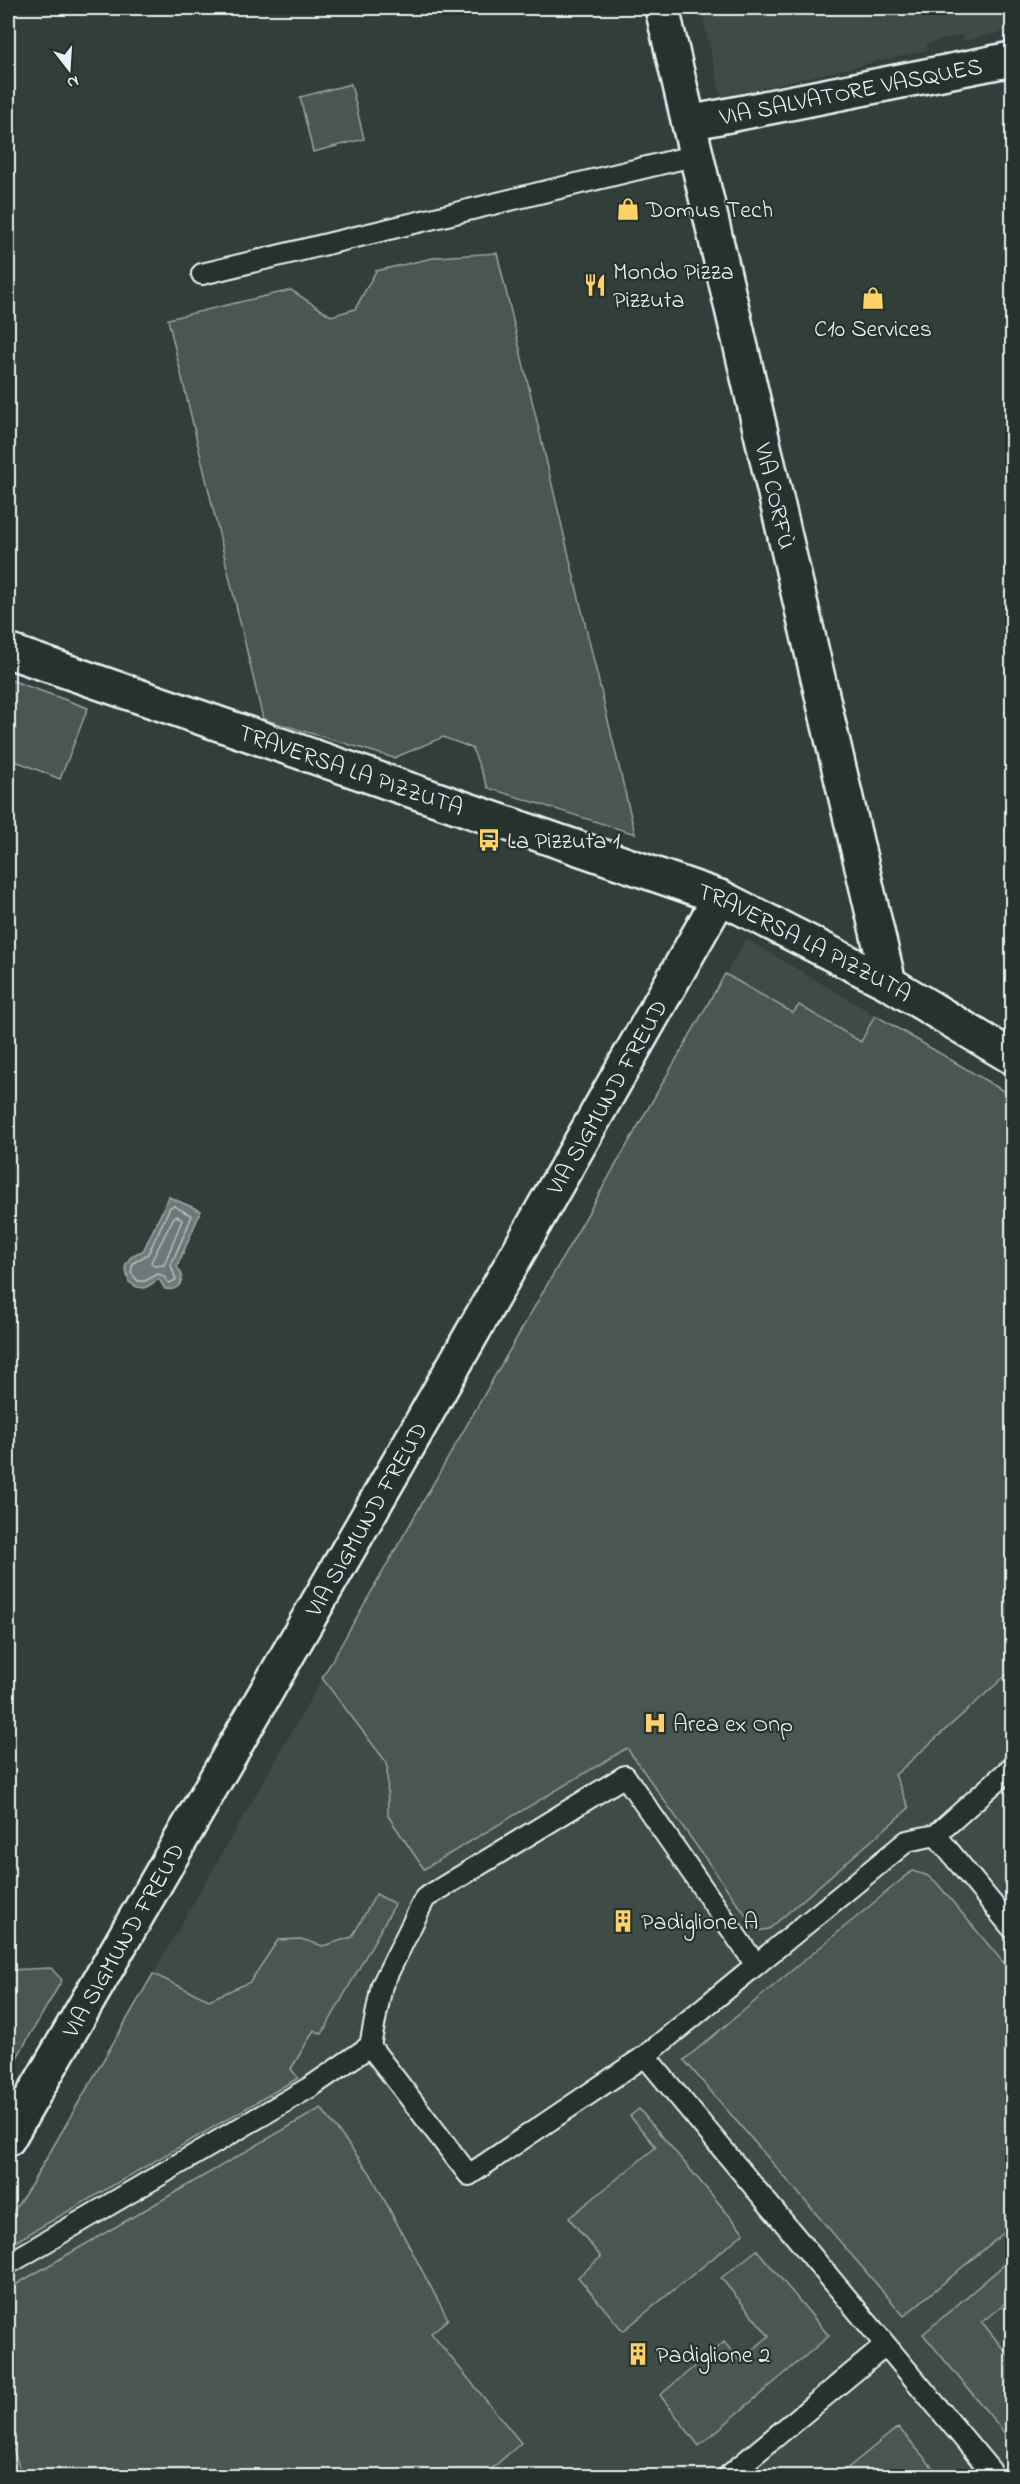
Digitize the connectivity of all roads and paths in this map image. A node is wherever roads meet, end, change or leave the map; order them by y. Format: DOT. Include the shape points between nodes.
graph roads {
  1 [pos="662,8"];
  2 [pos="1012,59"];
  3 [pos="689,123"];
  4 [pos="697,155"];
  5 [pos="202,274"];
  6 [pos="8,651"];
  7 [pos="720,897"];
  8 [pos="889,983"];
  9 [pos="1012,1057"];
  10 [pos="1012,1767"];
  11 [pos="936,1835"];
  12 [pos="1012,1928"];
  13 [pos="756,1965"];
  14 [pos="370,2046"];
  15 [pos="645,2056"];
  16 [pos="8,2139"];
  17 [pos="8,2264"];
  18 [pos="885,2346"];
  19 [pos="728,2476"];
  20 [pos="995,2476"];
  1 -- 3 [label="street, VIA CORFÙ"];
  2 -- 3 [label="street, VIA SALVATORE VASQUES"];
  3 -- 4 [label="street, VIA CORFÙ"];
  4 -- 5 [label="lane"];
  4 -- 8 [label="street, VIA CORFÙ"];
  6 -- 7 [label="street, TRAVERSA LA PIZZUTA"];
  7 -- 8 [label="street, TRAVERSA LA PIZZUTA"];
  7 -- 16 [label="street, VIA SIGMUND FREUD"];
  8 -- 9 [label="street, TRAVERSA LA PIZZUTA"];
  10 -- 11 [label="lane"];
  11 -- 12 [label="lane"];
  11 -- 13 [label="lane" via="907,1841"];
  13 -- 14 [label="lane" via="625,1776 425,1898 382,1985"];
  13 -- 15 [label="lane"];
  14 -- 15 [label="lane" via="469,2175"];
  14 -- 17 [label="lane" via="312,2086"];
  15 -- 18 [label="lane"];
  18 -- 19 [label="lane"];
  18 -- 20 [label="lane"];
}
